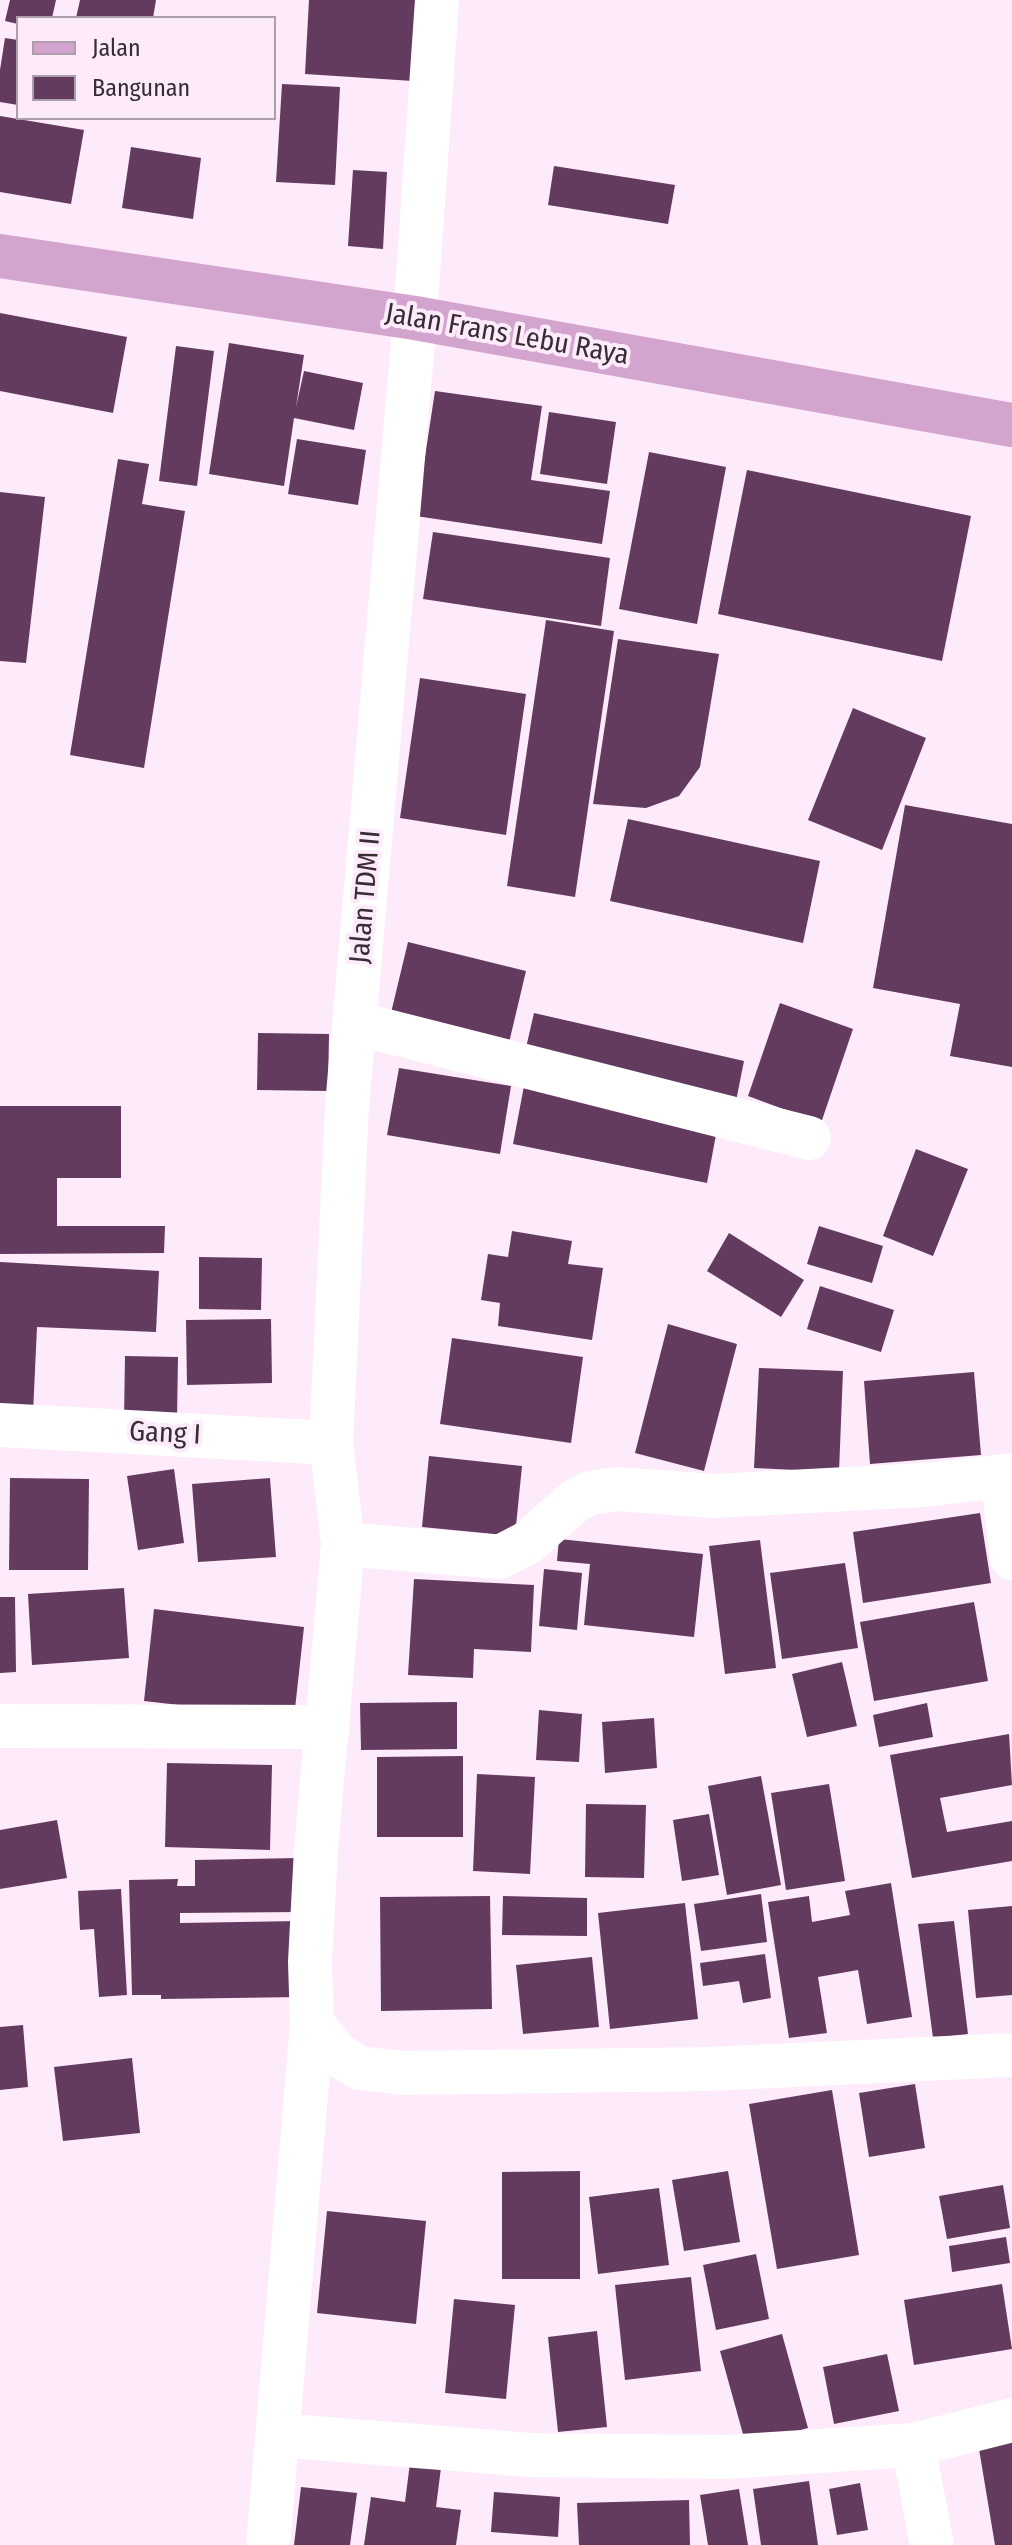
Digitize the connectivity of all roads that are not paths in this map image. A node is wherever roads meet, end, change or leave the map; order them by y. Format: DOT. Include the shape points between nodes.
graph roads {
  1 [pos="437,0"];
  2 [pos="0,256"];
  3 [pos="415,318"];
  4 [pos="1012,425"];
  5 [pos="355,1023"];
  6 [pos="809,1138"];
  7 [pos="0,1425"];
  8 [pos="333,1460"];
  9 [pos="1007,1476"];
  10 [pos="343,1544"];
  11 [pos="1012,1558"];
  12 [pos="0,1726"];
  13 [pos="328,1727"];
  14 [pos="312,2024"];
  15 [pos="1012,2055"];
  16 [pos="1012,2420"];
  17 [pos="277,2435"];
  18 [pos="913,2445"];
  19 [pos="268,2545"];
  20 [pos="932,2545"];
  1 -- 3 [label="street, Jalan TDM II"];
  2 -- 3 [label="main road, Jalan Frans Lebu Raya"];
  3 -- 4 [label="main road, Jalan Frans Lebu Raya"];
  3 -- 5 [label="street, Jalan TDM II"];
  5 -- 6 [label="street"];
  5 -- 8 [label="street, Jalan TDM II"];
  7 -- 8 [label="street, Gang I"];
  8 -- 10 [label="street, Jalan TDM II"];
  9 -- 10 [label="street" via="714,1496 616,1489 590,1493 527,1543 500,1557"];
  9 -- 11 [label="street"];
  10 -- 13 [label="street, Jalan TDM II"];
  12 -- 13 [label="street"];
  13 -- 14 [label="street, Jalan TDM II" via="316,1849"];
  14 -- 15 [label="street" via="338,2055 360,2068 403,2073 708,2069"];
  14 -- 17 [label="street, Jalan TDM II"];
  16 -- 18 [label="street"];
  17 -- 18 [label="street" via="531,2455 725,2457"];
  17 -- 19 [label="street, Jalan TDM II"];
  18 -- 20 [label="street"];
}
